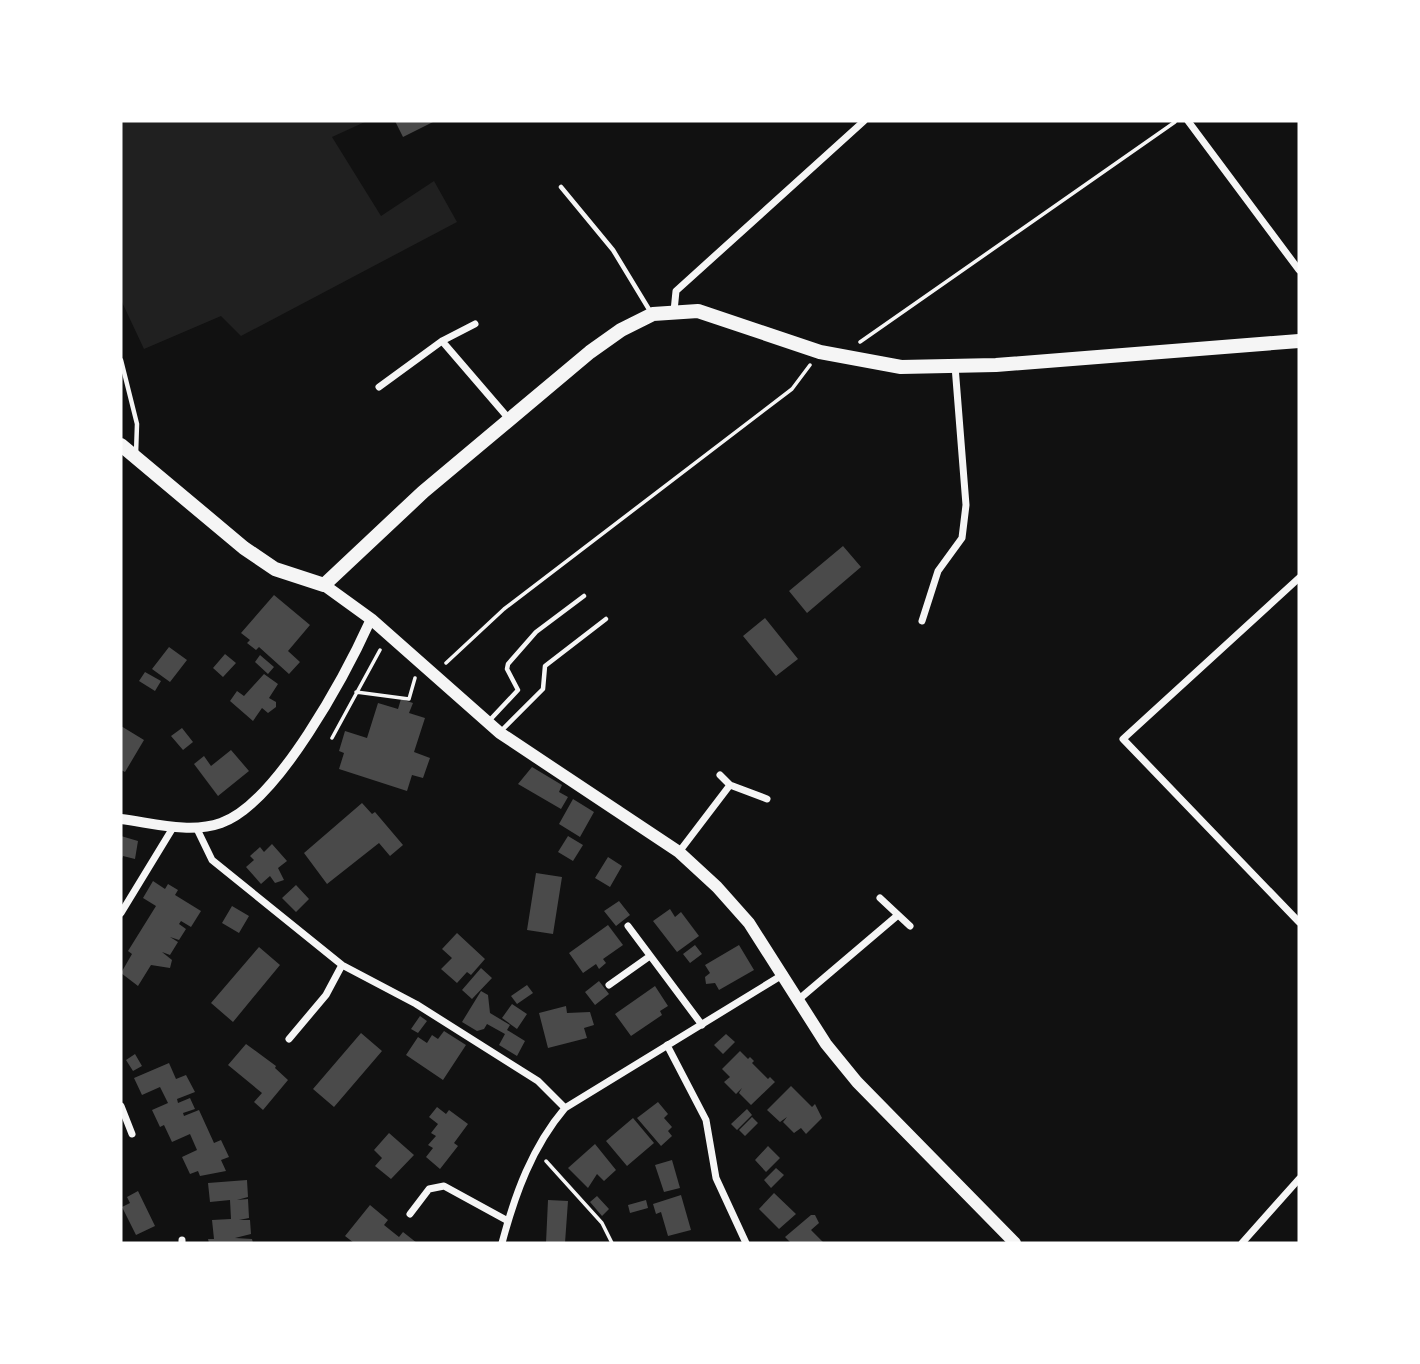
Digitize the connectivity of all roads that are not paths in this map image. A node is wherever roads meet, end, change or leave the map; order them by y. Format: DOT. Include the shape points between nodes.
graph roads {
  1 [pos="864,121"];
  2 [pos="1188,121"];
  3 [pos="561,187"];
  4 [pos="1299,270"];
  5 [pos="674,311"];
  6 [pos="653,314"];
  7 [pos="475,324"];
  8 [pos="442,341"];
  9 [pos="1299,341"];
  10 [pos="121,360"];
  11 [pos="955,366"];
  12 [pos="379,387"];
  13 [pos="510,420"];
  14 [pos="121,445"];
  15 [pos="135,458"];
  16 [pos="1299,578"];
  17 [pos="324,585"];
  18 [pos="584,596"];
  19 [pos="371,618"];
  20 [pos="606,620"];
  21 [pos="922,621"];
  22 [pos="487,722"];
  23 [pos="500,733"];
  24 [pos="720,775"];
  25 [pos="730,785"];
  26 [pos="767,799"];
  27 [pos="121,819"];
  28 [pos="174,826"];
  29 [pos="197,828"];
  30 [pos="679,852"];
  31 [pos="880,898"];
  32 [pos="121,913"];
  33 [pos="898,915"];
  34 [pos="1299,922"];
  35 [pos="628,926"];
  36 [pos="910,926"];
  37 [pos="650,956"];
  38 [pos="342,965"];
  39 [pos="784,974"];
  40 [pos="609,985"];
  41 [pos="798,999"];
  42 [pos="702,1025"];
  43 [pos="289,1039"];
  44 [pos="667,1045"];
  45 [pos="121,1106"];
  46 [pos="565,1108"];
  47 [pos="132,1134"];
  48 [pos="1299,1179"];
  49 [pos="410,1214"];
  50 [pos="508,1221"];
  51 [pos="502,1243"];
  52 [pos="746,1243"];
  53 [pos="1015,1243"];
  54 [pos="1242,1243"];
  1 -- 5 [label="street" via="676,292"];
  2 -- 4 [label="street"];
  3 -- 6 [label="lane" via="613,250"];
  5 -- 6 [label="main road"];
  5 -- 11 [label="main road" via="698,311 820,352 901,367"];
  6 -- 13 [label="main road" via="590,352"];
  7 -- 8 [label="street"];
  8 -- 12 [label="street"];
  8 -- 13 [label="street"];
  9 -- 11 [label="main road"];
  10 -- 15 [label="lane" via="137,424"];
  11 -- 21 [label="street" via="966,505 961,538 939,571"];
  13 -- 17 [label="main road" via="423,492"];
  14 -- 15 [label="main road"];
  15 -- 17 [label="main road" via="275,569"];
  16 -- 34 [label="street" via="1123,739"];
  17 -- 19 [label="main road"];
  18 -- 22 [label="lane" via="536,632 508,664 518,690"];
  19 -- 22 [label="main road"];
  19 -- 29 [label="street" via="346,672 278,774 253,802 224,822"];
  20 -- 23 [label="lane" via="545,666 543,689"];
  22 -- 23 [label="main road"];
  23 -- 30 [label="main road"];
  24 -- 25 [label="street"];
  25 -- 26 [label="street"];
  25 -- 30 [label="street"];
  27 -- 28 [label="street"];
  28 -- 29 [label="street"];
  28 -- 32 [label="street"];
  29 -- 38 [label="street" via="212,860"];
  30 -- 39 [label="main road" via="749,923"];
  31 -- 33 [label="street"];
  33 -- 36 [label="street"];
  33 -- 41 [label="street"];
  35 -- 37 [label="street"];
  37 -- 40 [label="street"];
  37 -- 42 [label="street"];
  38 -- 43 [label="street" via="326,995"];
  38 -- 46 [label="street" via="416,1004 527,1073"];
  39 -- 41 [label="main road"];
  39 -- 42 [label="street"];
  41 -- 53 [label="main road" via="857,1082"];
  42 -- 44 [label="street"];
  44 -- 46 [label="street"];
  44 -- 52 [label="street" via="706,1120 716,1178"];
  45 -- 47 [label="street"];
  46 -- 50 [label="street" via="536,1149"];
  48 -- 54 [label="street"];
  49 -- 50 [label="street" via="429,1189 444,1186"];
  50 -- 51 [label="street"];
}
